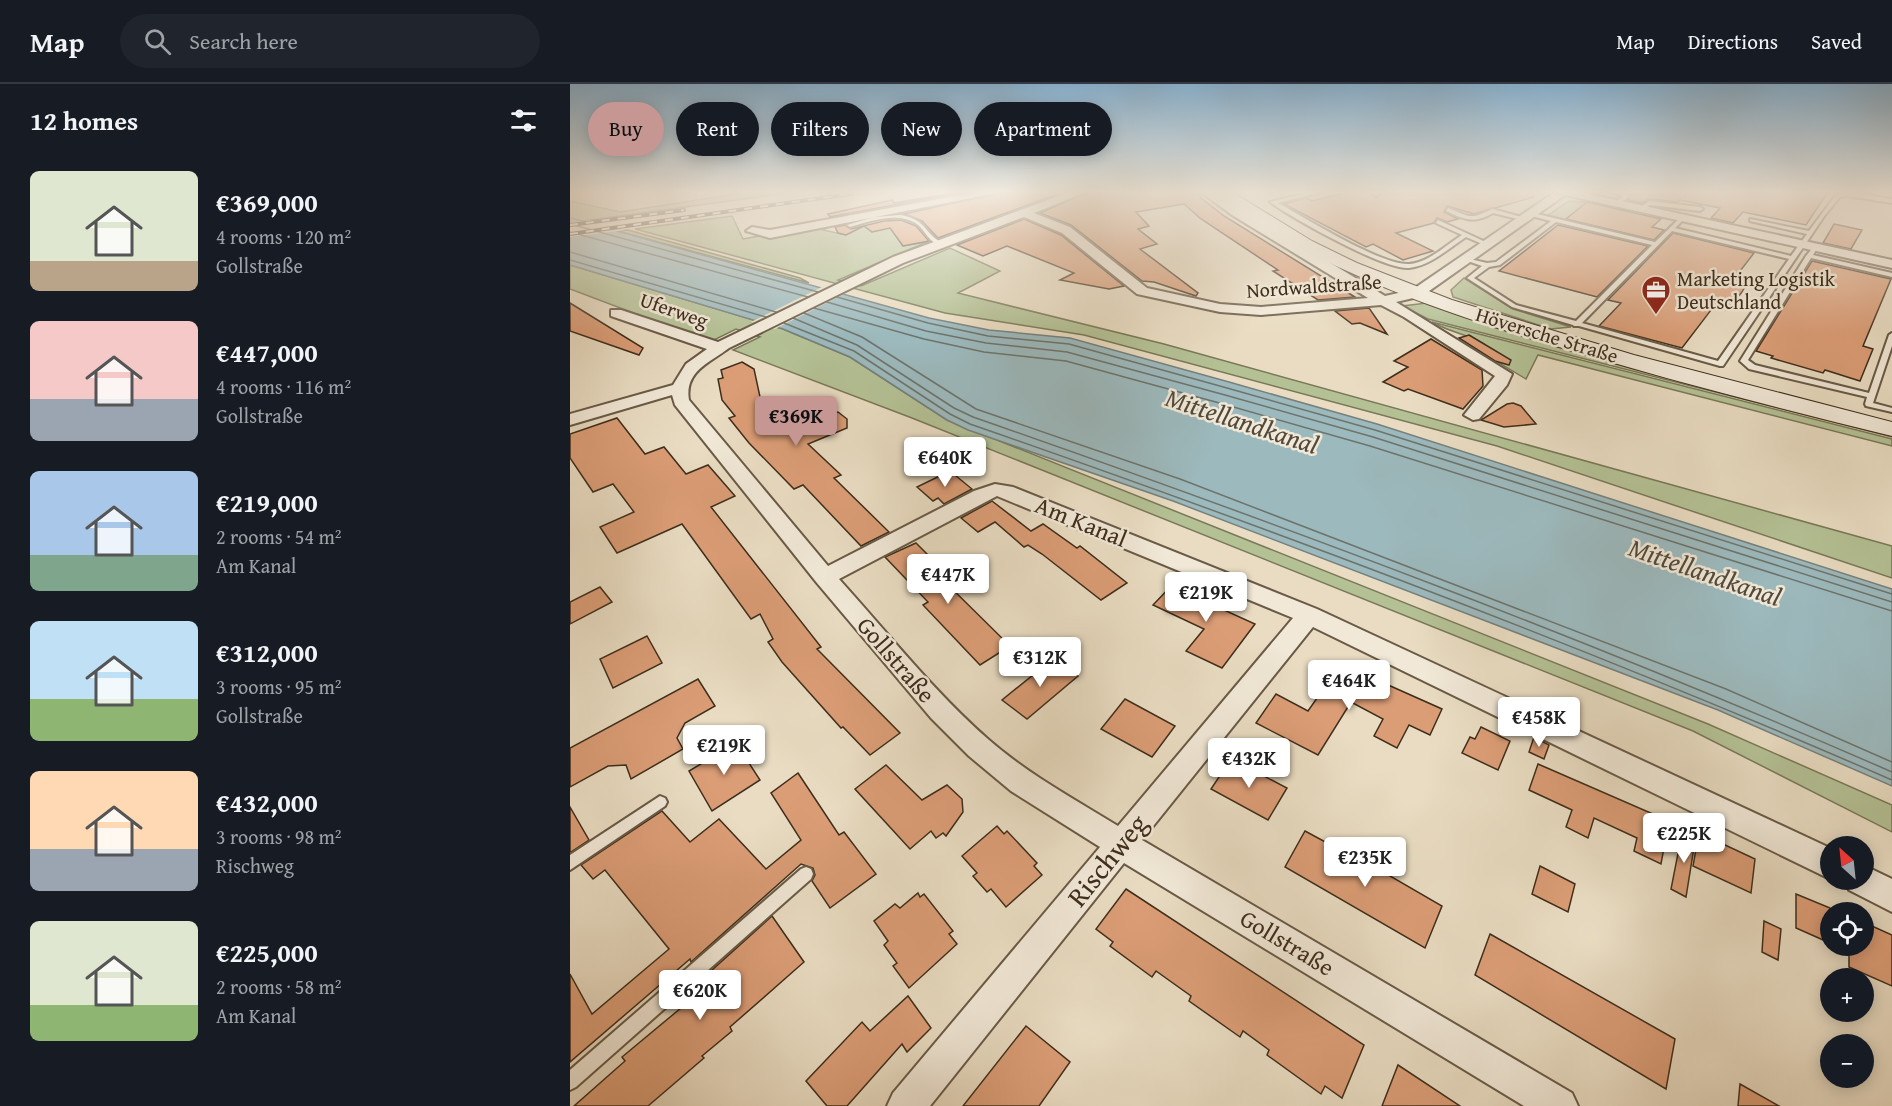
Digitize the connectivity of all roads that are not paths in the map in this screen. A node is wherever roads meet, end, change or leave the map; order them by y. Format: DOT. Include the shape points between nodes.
graph roads {
  1 [pos="932,240"];
  2 [pos="952,240"];
  3 [pos="1076,240"];
  4 [pos="1281,240"];
  5 [pos="1302,240"];
  6 [pos="1344,240"];
  7 [pos="1458,240"];
  8 [pos="1477,240"];
  9 [pos="1497,240"];
  10 [pos="1530,240"];
  11 [pos="1638,240"];
  12 [pos="1660,240"];
  13 [pos="1716,240"];
  14 [pos="1771,240"];
  15 [pos="1810,240"];
  16 [pos="940,244"];
  17 [pos="1656,244"];
  18 [pos="1489,245"];
  19 [pos="1809,249"];
  20 [pos="1794,258"];
  21 [pos="1467,259"];
  22 [pos="1892,264"];
  23 [pos="1487,265"];
  24 [pos="1892,275"];
  25 [pos="1417,293"];
  26 [pos="1383,301"];
  27 [pos="616,313"];
  28 [pos="1576,326"];
  29 [pos="1892,335"];
  30 [pos="1890,347"];
  31 [pos="720,348"];
  32 [pos="679,388"];
  33 [pos="1872,396"];
  34 [pos="1892,410"];
  35 [pos="1473,416"];
  36 [pos="570,420"];
  37 [pos="1892,429"];
  38 [pos="825,577"];
  39 [pos="1309,615"];
  40 [pos="660,802"];
  41 [pos="1120,844"];
  42 [pos="1820,859"];
  43 [pos="570,863"];
  44 [pos="806,874"];
  45 [pos="1874,886"];
  46 [pos="1892,896"];
  47 [pos="570,1081"];
  48 [pos="906,1106"];
  49 [pos="1559,1106"];
  1 -- 16 [label="lane"];
  2 -- 16 [label="street"];
  3 -- 26 [label="street, Nordwaldstraße" via="1142,291 1226,309 1261,311"];
  4 -- 26 [label="street"];
  5 -- 25 [label="main road, Höversche Straße"];
  6 -- 7 [label="lane" via="1401,266 1429,258"];
  8 -- 18 [label="lane"];
  9 -- 18 [label="street"];
  10 -- 23 [label="lane" via="1498,264"];
  11 -- 17 [label="lane"];
  12 -- 17 [label="lane"];
  13 -- 20 [label="lane"];
  14 -- 19 [label="street"];
  15 -- 19 [label="lane"];
  16 -- 31 [label="street" via="849,282"];
  17 -- 28 [label="lane"];
  18 -- 21 [label="street"];
  19 -- 20 [label="lane"];
  19 -- 22 [label="street"];
  19 -- 24 [label="lane"];
  19 -- 33 [label="lane" via="1744,361 1752,367"];
  20 -- 28 [label="lane" via="1720,364"];
  21 -- 23 [label="lane"];
  21 -- 25 [label="street"];
  23 -- 28 [label="lane" via="1470,278 1514,306"];
  25 -- 26 [label="street, Nordwaldstraße"];
  25 -- 37 [label="main road, Höversche Straße" via="1614,356"];
  26 -- 35 [label="street" via="1504,374 1502,382"];
  27 -- 31 [label="street, Uferweg"];
  29 -- 30 [label="lane"];
  30 -- 33 [label="lane"];
  31 -- 32 [label="street" via="692,368"];
  32 -- 36 [label="street"];
  32 -- 38 [label="street, Gollstraße" via="684,406"];
  33 -- 34 [label="lane" via="1869,404"];
  38 -- 39 [label="street, Am Kanal" via="981,495 1000,490"];
  38 -- 41 [label="street, Gollstraße" via="940,710 979,748 1021,782"];
  39 -- 41 [label="street, Rischweg"];
  39 -- 42 [label="street, Am Kanal"];
  40 -- 43 [label="lane"];
  41 -- 48 [label="street, Rischweg"];
  41 -- 49 [label="street, Gollstraße"];
  44 -- 47 [label="lane"];
  45 -- 46 [label="street"];
}
